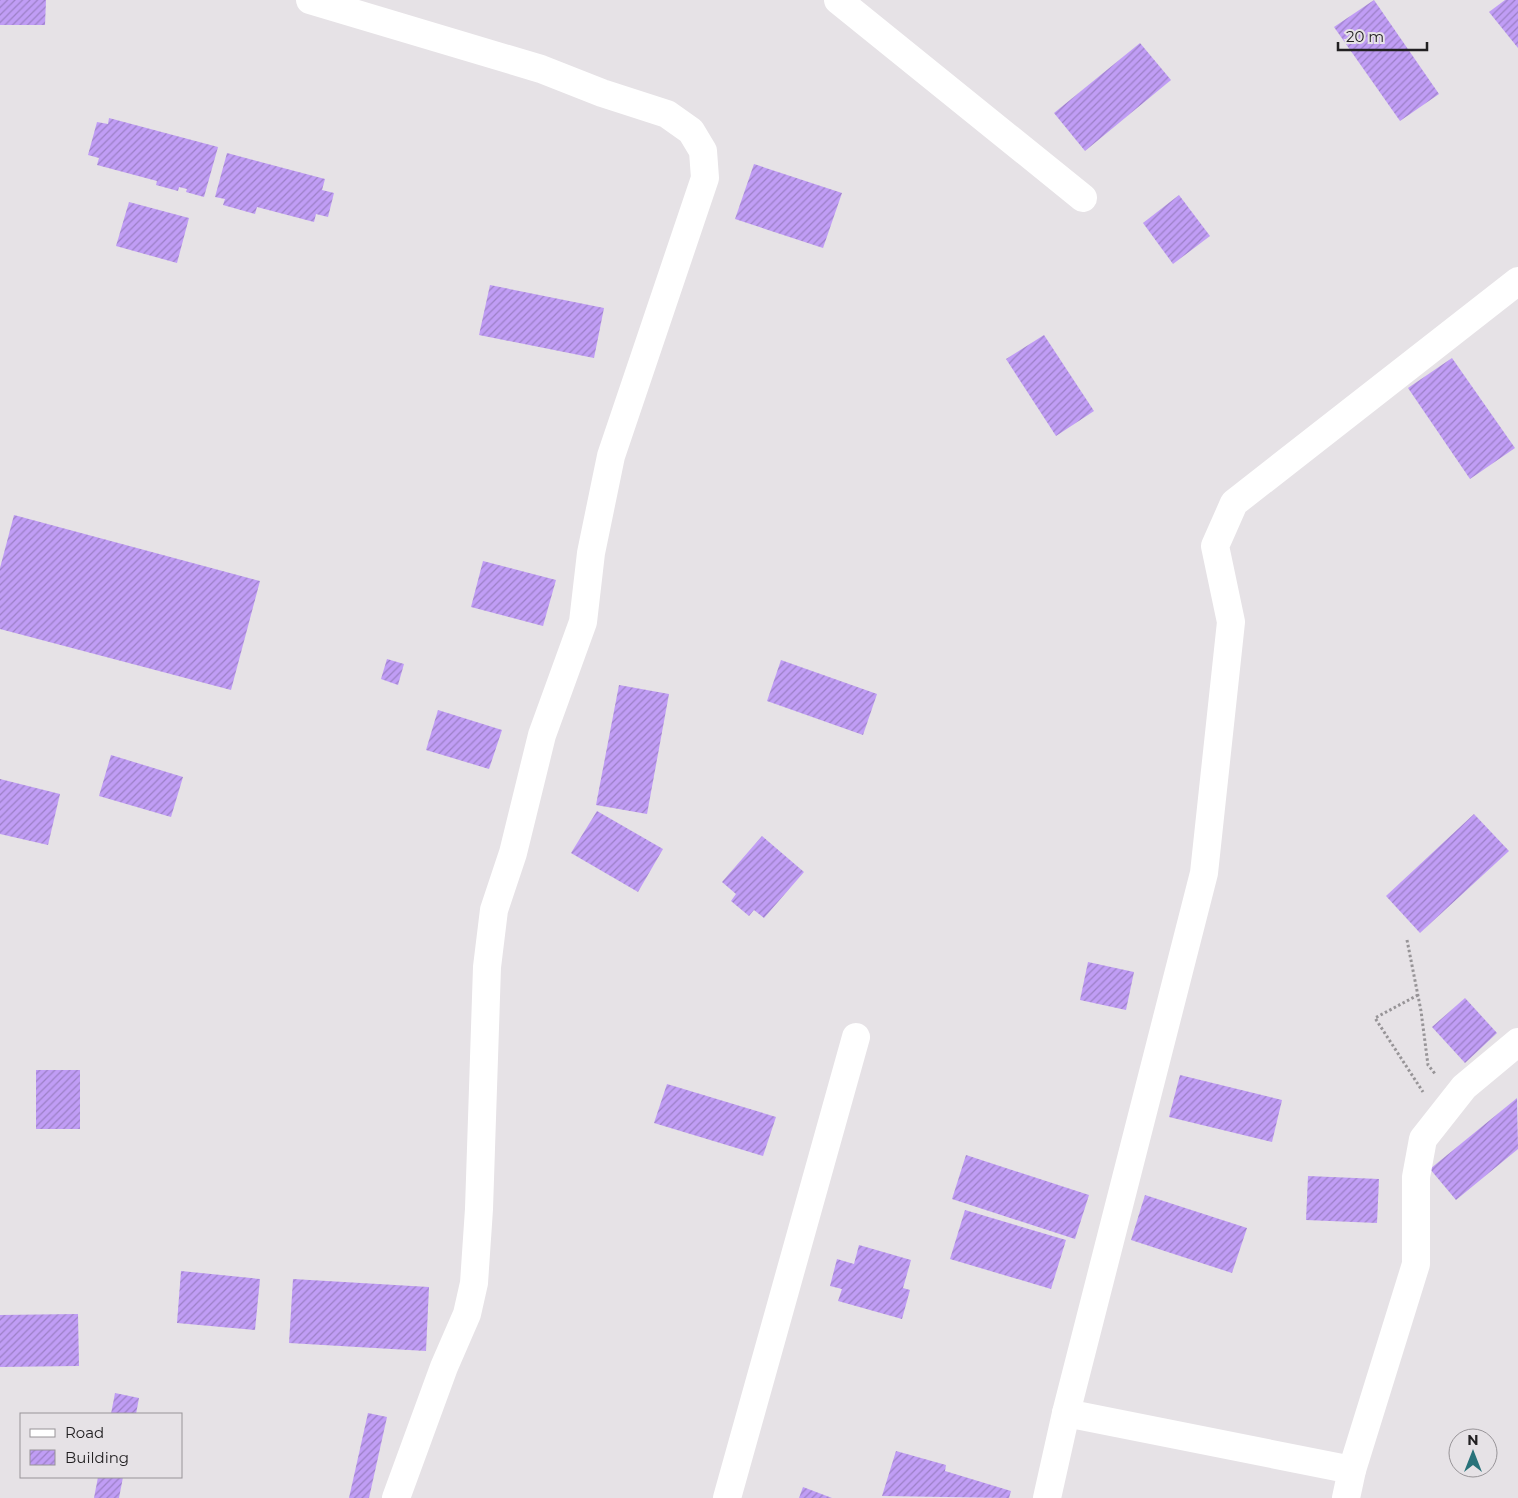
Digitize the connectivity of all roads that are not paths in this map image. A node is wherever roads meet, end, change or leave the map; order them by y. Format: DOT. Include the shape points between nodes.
graph roads {
  1 [pos="310,0"];
  2 [pos="838,0"];
  3 [pos="1083,198"];
  4 [pos="1518,281"];
  5 [pos="856,1037"];
  6 [pos="1518,1042"];
  7 [pos="1066,1413"];
  8 [pos="1352,1470"];
  9 [pos="396,1498"];
  10 [pos="727,1498"];
  11 [pos="1047,1498"];
  12 [pos="1346,1498"];
  1 -- 9 [label="street" via="541,69 602,94 667,114 691,131 703,151 705,178 611,456 591,553 583,622 542,735 513,853 494,910 487,976 480,1209 474,1283 467,1314"];
  2 -- 3 [label="street"];
  4 -- 7 [label="street" via="1234,503 1215,546 1231,622 1204,873"];
  5 -- 10 [label="street"];
  6 -- 8 [label="street" via="1464,1086 1423,1139 1416,1178 1416,1264"];
  7 -- 8 [label="street"];
  7 -- 11 [label="street"];
  8 -- 12 [label="street"];
}
